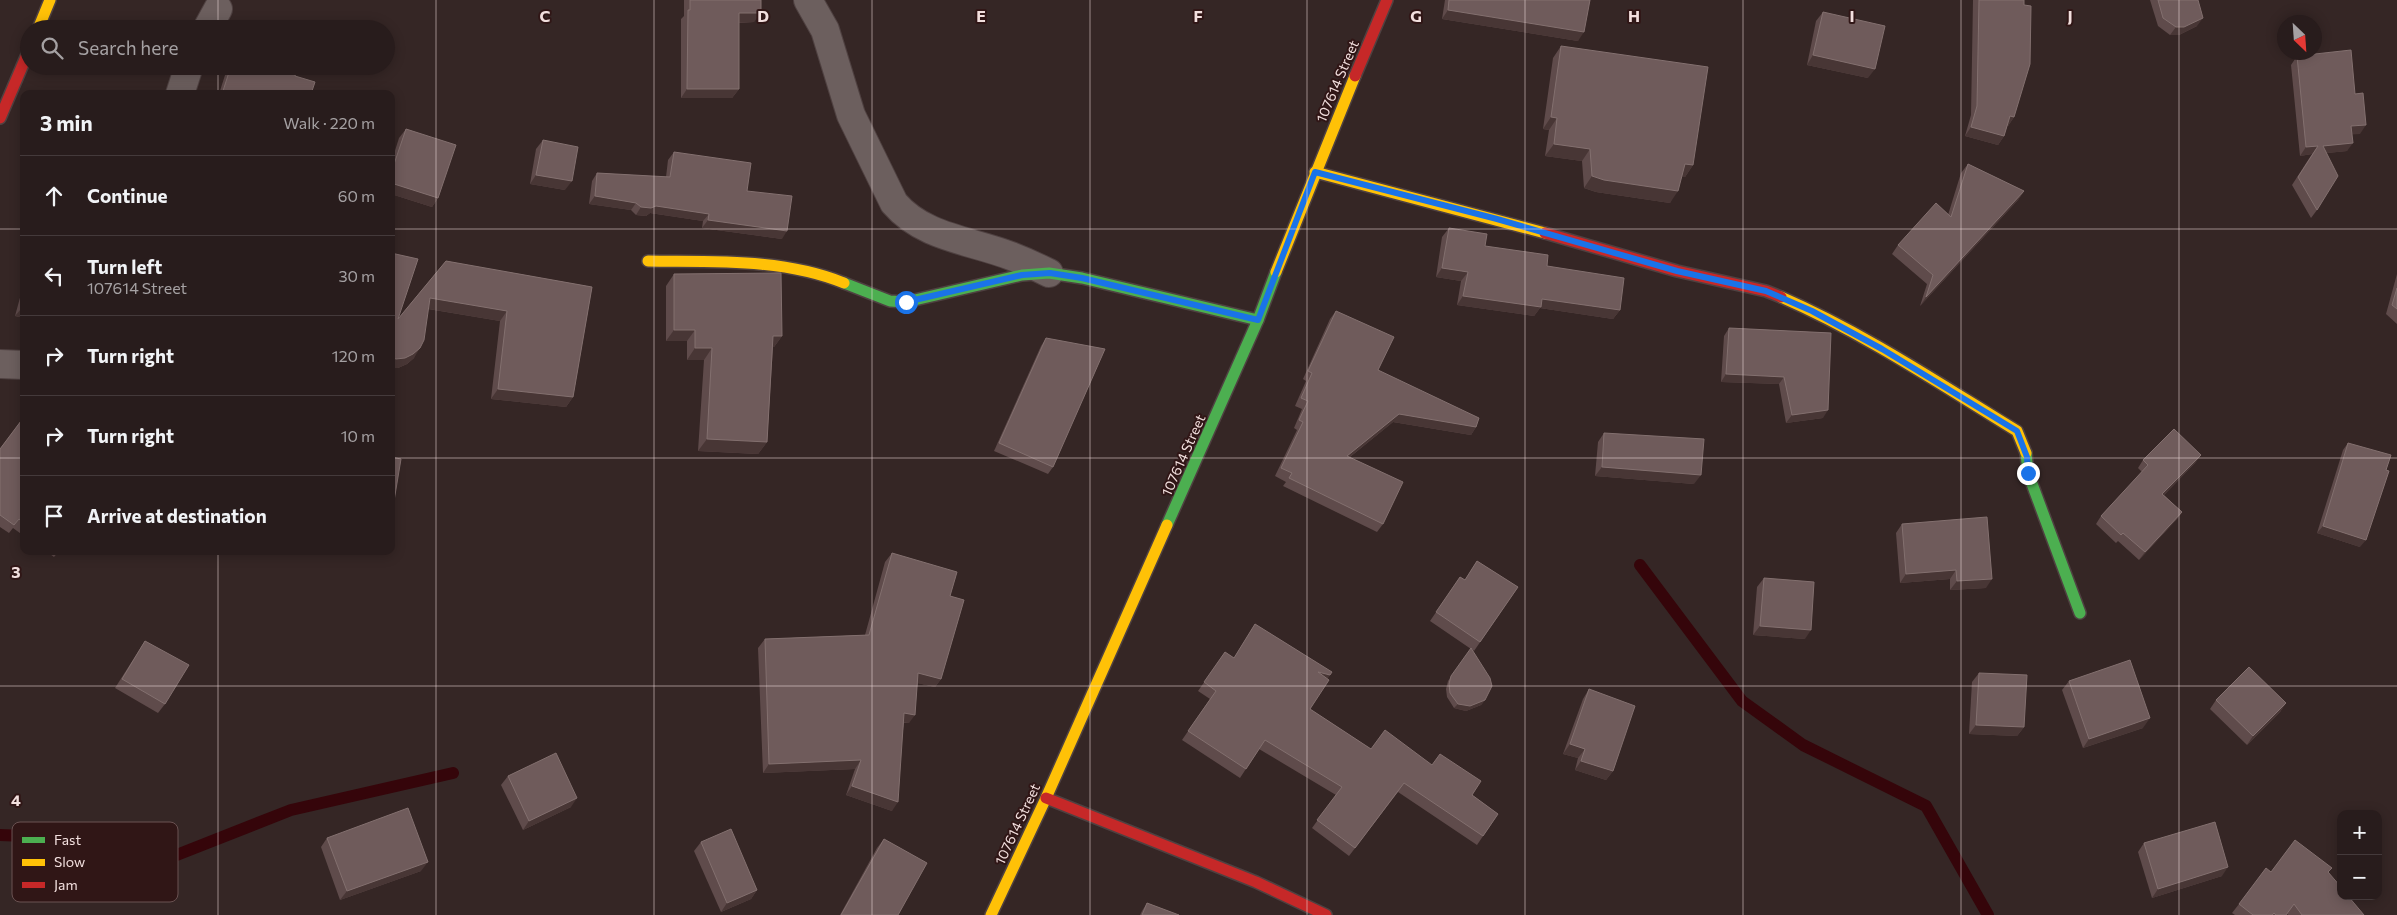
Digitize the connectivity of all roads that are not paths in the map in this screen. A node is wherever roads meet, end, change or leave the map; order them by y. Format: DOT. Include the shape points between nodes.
graph roads {
  1 [pos="50,0"];
  2 [pos="808,0"];
  3 [pos="1387,0"];
  4 [pos="42,20"];
  5 [pos="20,71"];
  6 [pos="186,75"];
  7 [pos="181,90"];
  8 [pos="0,118"];
  9 [pos="1315,172"];
  10 [pos="648,261"];
  11 [pos="1050,273"];
  12 [pos="1258,320"];
  13 [pos="0,364"];
  14 [pos="20,365"];
  15 [pos="2080,613"];
  16 [pos="1046,798"];
  17 [pos="991,915"];
  18 [pos="1326,915"];
  1 -- 4 [label="street"];
  2 -- 11 [label="street" via="825,30 851,115 890,195 904,215 927,228 1011,255"];
  3 -- 9 [label="street, 107614 Street"];
  5 -- 8 [label="street"];
  6 -- 7 [label="street"];
  9 -- 12 [label="street, 107614 Street"];
  9 -- 15 [label="street" via="1497,219 1677,271 1766,291 1812,311 1882,349 2017,431 2027,457 2028,473"];
  10 -- 11 [label="street" via="745,263 796,270 832,278 890,300 906,302 1022,275"];
  11 -- 12 [label="street"];
  12 -- 16 [label="street, 107614 Street"];
  13 -- 14 [label="street"];
  16 -- 17 [label="street, 107614 Street"];
  16 -- 18 [label="street" via="1256,882"];
}
